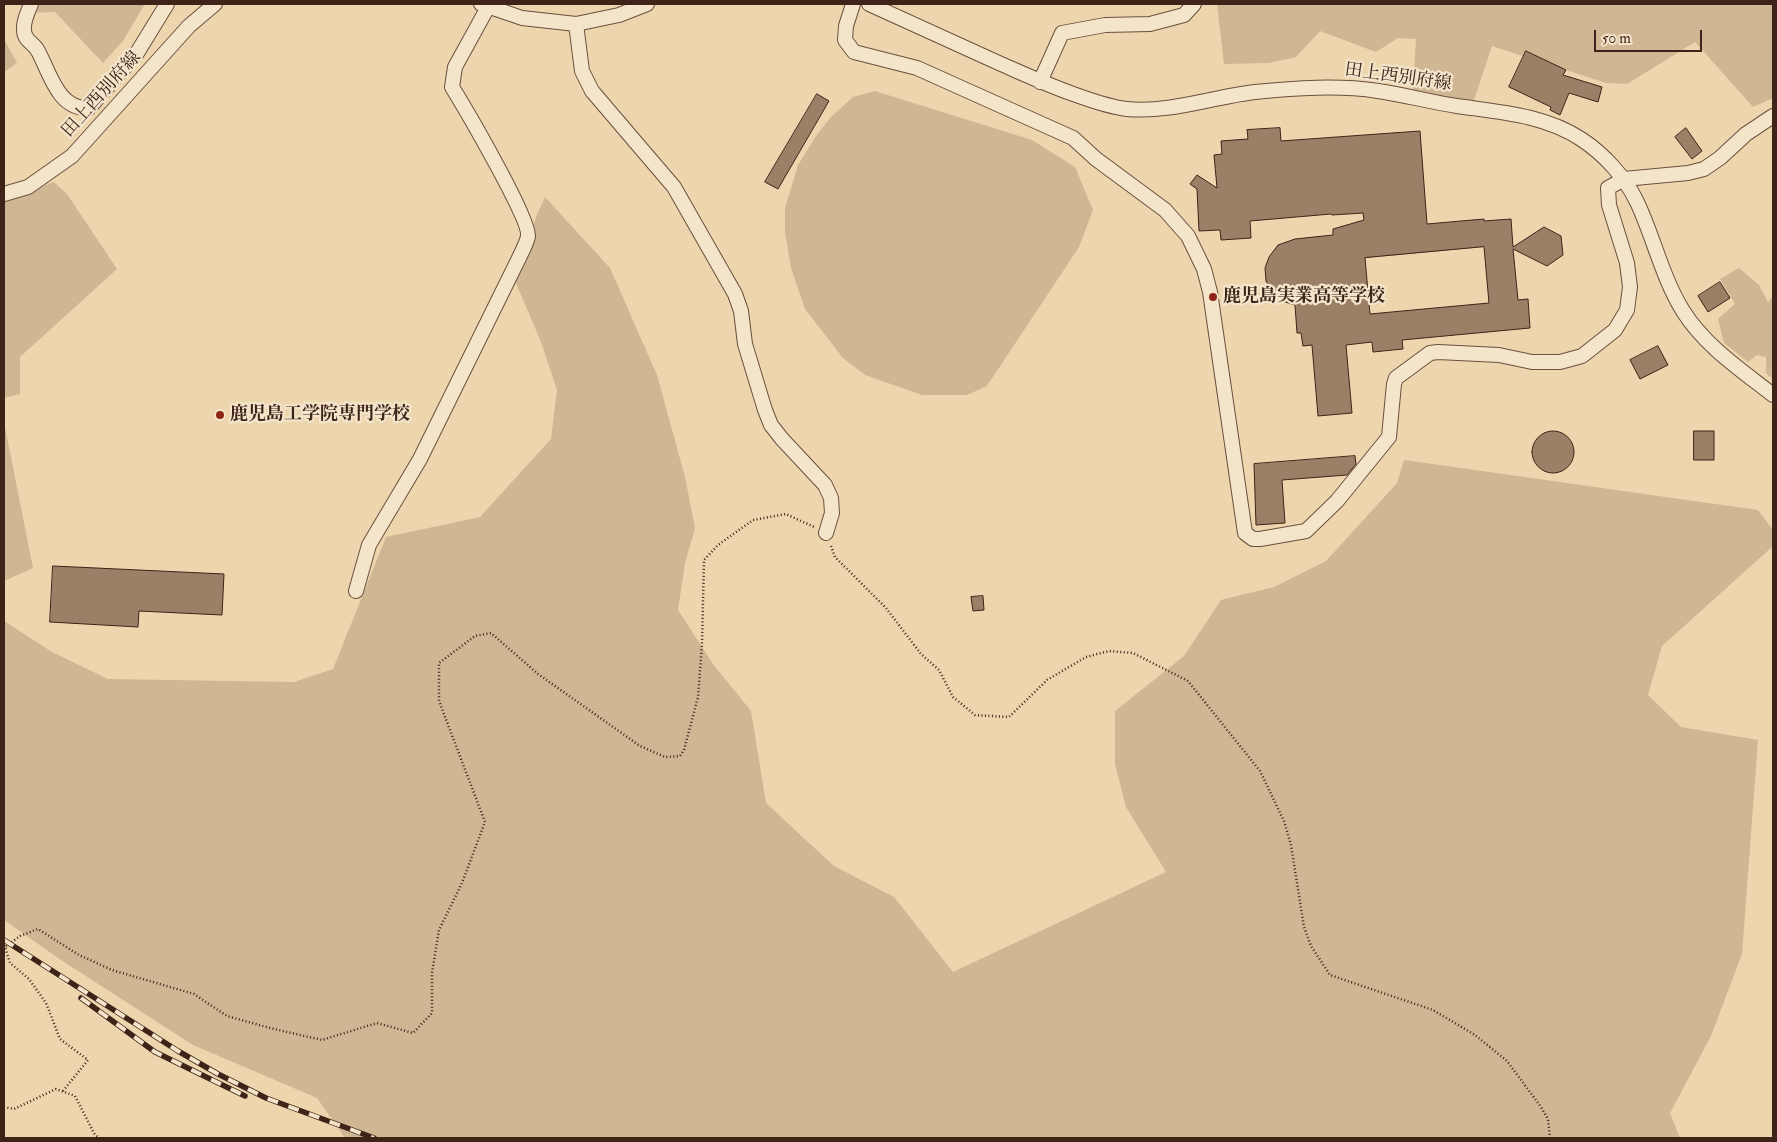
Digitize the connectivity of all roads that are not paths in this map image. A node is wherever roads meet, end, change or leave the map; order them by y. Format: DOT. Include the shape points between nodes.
graph roads {
  1 [pos="31,4"];
  2 [pos="167,4"];
  3 [pos="215,4"];
  4 [pos="647,4"];
  5 [pos="853,4"];
  6 [pos="869,4"];
  7 [pos="1194,4"];
  8 [pos="484,5"];
  9 [pos="576,24"];
  10 [pos="1040,82"];
  11 [pos="1773,116"];
  12 [pos="1624,179"];
  13 [pos="4,194"];
  14 [pos="1773,395"];
  15 [pos="826,533"];
  16 [pos="356,591"];
  1 -- 2 [label="street" via="24,29 26,40 37,49 53,84 74,106 81,108 89,108 137,53"];
  3 -- 13 [label="street, 田上西別府線" via="189,26 72,156 28,187"];
  4 -- 9 [label="street" via="619,15"];
  5 -- 12 [label="street" via="846,26 846,40 854,52 918,68 1073,138 1165,210 1188,236 1204,269 1210,292 1245,533 1253,539 1306,532 1337,501 1389,437 1396,378 1430,353 1499,355 1532,362 1560,362 1582,356 1615,330 1627,310 1630,287 1609,205 1608,188"];
  6 -- 10 [label="street, 田上西別府線"];
  7 -- 10 [label="street" via="1184,15 1150,24 1105,25 1062,33"];
  8 -- 9 [label="street" via="522,18"];
  8 -- 16 [label="street" via="455,67 452,87 523,217 528,235 420,459 369,545"];
  9 -- 15 [label="street" via="582,71 592,91 674,187 735,294 741,311 745,344 771,425 825,485 830,498 832,513"];
  10 -- 12 [label="street, 田上西別府線" via="1106,106 1150,110 1283,90 1376,90 1540,120 1581,139"];
  11 -- 12 [label="street" via="1704,169"];
  12 -- 14 [label="street, 田上西別府線" via="1637,202 1667,282 1684,313 1718,352"];
}
